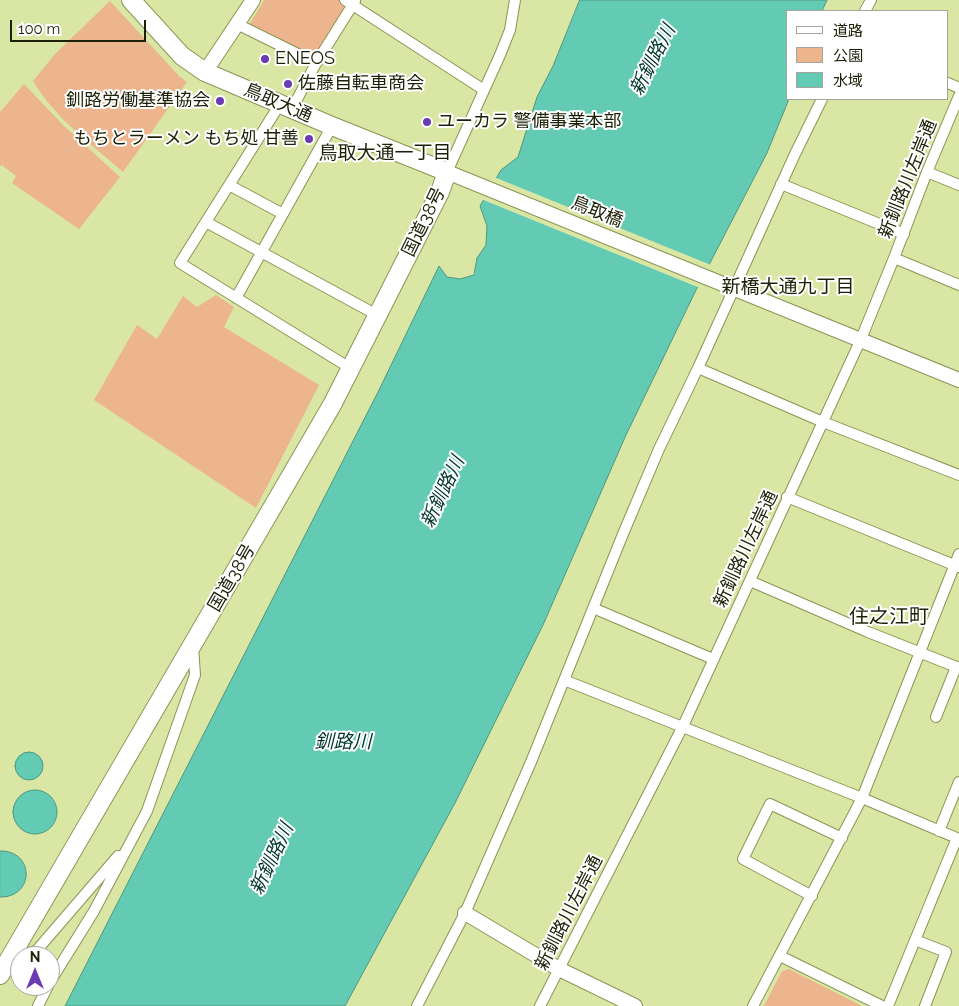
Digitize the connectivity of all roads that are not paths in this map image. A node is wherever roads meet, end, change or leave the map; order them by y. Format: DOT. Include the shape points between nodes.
graph roads {
  1 [pos="131,0"];
  2 [pos="253,0"];
  3 [pos="515,0"];
  4 [pos="351,2"];
  5 [pos="237,24"];
  6 [pos="316,63"];
  7 [pos="205,72"];
  8 [pos="484,90"];
  9 [pos="959,96"];
  10 [pos="822,100"];
  11 [pos="286,107"];
  12 [pos="332,126"];
  13 [pos="447,172"];
  14 [pos="927,172"];
  15 [pos="781,184"];
  16 [pos="229,185"];
  17 [pos="959,185"];
  18 [pos="283,214"];
  19 [pos="206,222"];
  20 [pos="904,234"];
  21 [pos="263,251"];
  22 [pos="894,258"];
  23 [pos="959,284"];
  24 [pos="734,289"];
  25 [pos="236,298"];
  26 [pos="377,315"];
  27 [pos="861,339"];
  28 [pos="350,368"];
  29 [pos="698,368"];
  30 [pos="959,380"];
  31 [pos="823,422"];
  32 [pos="959,475"];
  33 [pos="787,497"];
  34 [pos="959,554"];
  35 [pos="957,567"];
  36 [pos="750,581"];
  37 [pos="593,608"];
  38 [pos="193,645"];
  39 [pos="920,653"];
  40 [pos="713,659"];
  41 [pos="958,667"];
  42 [pos="564,680"];
  43 [pos="936,717"];
  44 [pos="683,726"];
  45 [pos="959,782"];
  46 [pos="862,798"];
  47 [pos="939,831"];
  48 [pos="842,838"];
  49 [pos="958,839"];
  50 [pos="130,842"];
  51 [pos="812,896"];
  52 [pos="465,913"];
  53 [pos="915,940"];
  54 [pos="17,946"];
  55 [pos="40,946"];
  56 [pos="780,956"];
  57 [pos="10,958"];
  58 [pos="60,966"];
  59 [pos="558,968"];
  60 [pos="0,975"];
  61 [pos="417,1006"];
  62 [pos="540,1006"];
  63 [pos="634,1006"];
  64 [pos="753,1006"];
  65 [pos="882,1006"];
  66 [pos="888,1006"];
  67 [pos="925,1006"];
  1 -- 7 [label="highway, 鳥取大通" via="182,56"];
  2 -- 5 [label="street"];
  3 -- 8 [label="street" via="510,30"];
  4 -- 6 [label="street"];
  4 -- 8 [label="street"];
  5 -- 6 [label="street"];
  5 -- 7 [label="street"];
  6 -- 11 [label="street"];
  7 -- 11 [label="highway, 鳥取大通"];
  8 -- 13 [label="street"];
  9 -- 14 [label="street, 新釧路川左岸通"];
  10 -- 15 [label="street"];
  11 -- 12 [label="highway, 鳥取大通"];
  11 -- 16 [label="street"];
  12 -- 13 [label="highway, 鳥取大通"];
  12 -- 18 [label="street"];
  13 -- 24 [label="street, 鳥取橋"];
  13 -- 26 [label="highway, 国道38号" via="440,192"];
  14 -- 17 [label="street"];
  14 -- 20 [label="street, 新釧路川左岸通"];
  15 -- 20 [label="street"];
  15 -- 24 [label="street"];
  16 -- 18 [label="street"];
  16 -- 19 [label="street"];
  18 -- 21 [label="street"];
  19 -- 21 [label="street"];
  19 -- 25 [label="street" via="180,264"];
  20 -- 22 [label="street, 新釧路川左岸通"];
  21 -- 25 [label="street"];
  21 -- 26 [label="street"];
  22 -- 23 [label="street"];
  22 -- 27 [label="street, 新釧路川左岸通"];
  24 -- 27 [label="street, 鳥取橋"];
  24 -- 29 [label="street"];
  25 -- 28 [label="street"];
  26 -- 28 [label="highway, 国道38号"];
  27 -- 30 [label="street, 鳥取橋"];
  27 -- 31 [label="street, 新釧路川左岸通"];
  28 -- 38 [label="highway, 国道38号" via="332,405"];
  29 -- 31 [label="street"];
  29 -- 37 [label="street" via="659,449"];
  31 -- 32 [label="street"];
  31 -- 33 [label="street, 新釧路川左岸通"];
  33 -- 35 [label="street"];
  33 -- 36 [label="street, 新釧路川左岸通"];
  34 -- 35 [label="street"];
  35 -- 39 [label="street"];
  36 -- 39 [label="street"];
  36 -- 40 [label="street, 新釧路川左岸通"];
  37 -- 40 [label="street"];
  37 -- 42 [label="street"];
  38 -- 50 [label="street" via="195,675 147,811"];
  38 -- 54 [label="highway, 国道38号"];
  39 -- 41 [label="street"];
  39 -- 46 [label="street"];
  40 -- 44 [label="street, 新釧路川左岸通"];
  41 -- 43 [label="street"];
  42 -- 44 [label="street"];
  42 -- 52 [label="street"];
  44 -- 46 [label="street"];
  44 -- 59 [label="street, 新釧路川左岸通"];
  45 -- 47 [label="street"];
  46 -- 47 [label="street"];
  46 -- 48 [label="street"];
  47 -- 49 [label="street"];
  48 -- 51 [label="street"];
  48 -- 51 [label="street" via="770,804 743,859"];
  49 -- 53 [label="street"];
  50 -- 55 [label="street"];
  50 -- 58 [label="street" via="94,911"];
  51 -- 56 [label="street"];
  52 -- 59 [label="street"];
  52 -- 61 [label="street"];
  53 -- 66 [label="street"];
  53 -- 67 [label="street" via="946,952"];
  56 -- 64 [label="street"];
  56 -- 65 [label="street"];
  57 -- 60 [label="highway, 国道38号"];
  59 -- 62 [label="street, 新釧路川左岸通"];
  59 -- 63 [label="street"];
}
